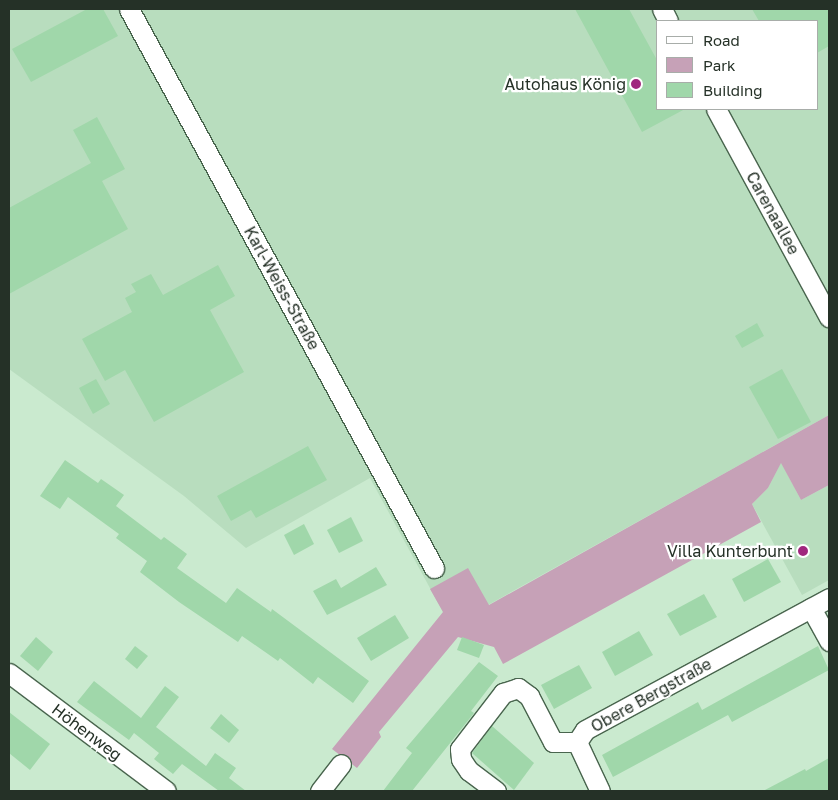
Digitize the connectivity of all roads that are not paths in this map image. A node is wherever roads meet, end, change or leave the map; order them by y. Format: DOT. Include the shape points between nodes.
graph roads {
  1 [pos="129,9"];
  2 [pos="717,110"];
  3 [pos="829,317"];
  4 [pos="434,568"];
  5 [pos="829,598"];
  6 [pos="811,608"];
  7 [pos="829,641"];
  8 [pos="9,673"];
  9 [pos="577,742"];
  10 [pos="341,764"];
  11 [pos="166,791"];
  12 [pos="320,791"];
  13 [pos="496,791"];
  14 [pos="600,791"];
  1 -- 4 [label="street, Karl-Weiss-Straße"];
  2 -- 3 [label="street, Carenaallee"];
  5 -- 6 [label="street, Obere Bergstraße"];
  6 -- 7 [label="street"];
  6 -- 9 [label="street, Obere Bergstraße" via="585,730"];
  8 -- 11 [label="street, Höhenweg"];
  9 -- 13 [label="street, Obere Bergstraße" via="554,742 529,696 518,688 503,693 460,749 461,759 469,771"];
  9 -- 14 [label="street"];
  10 -- 12 [label="street"];
}
